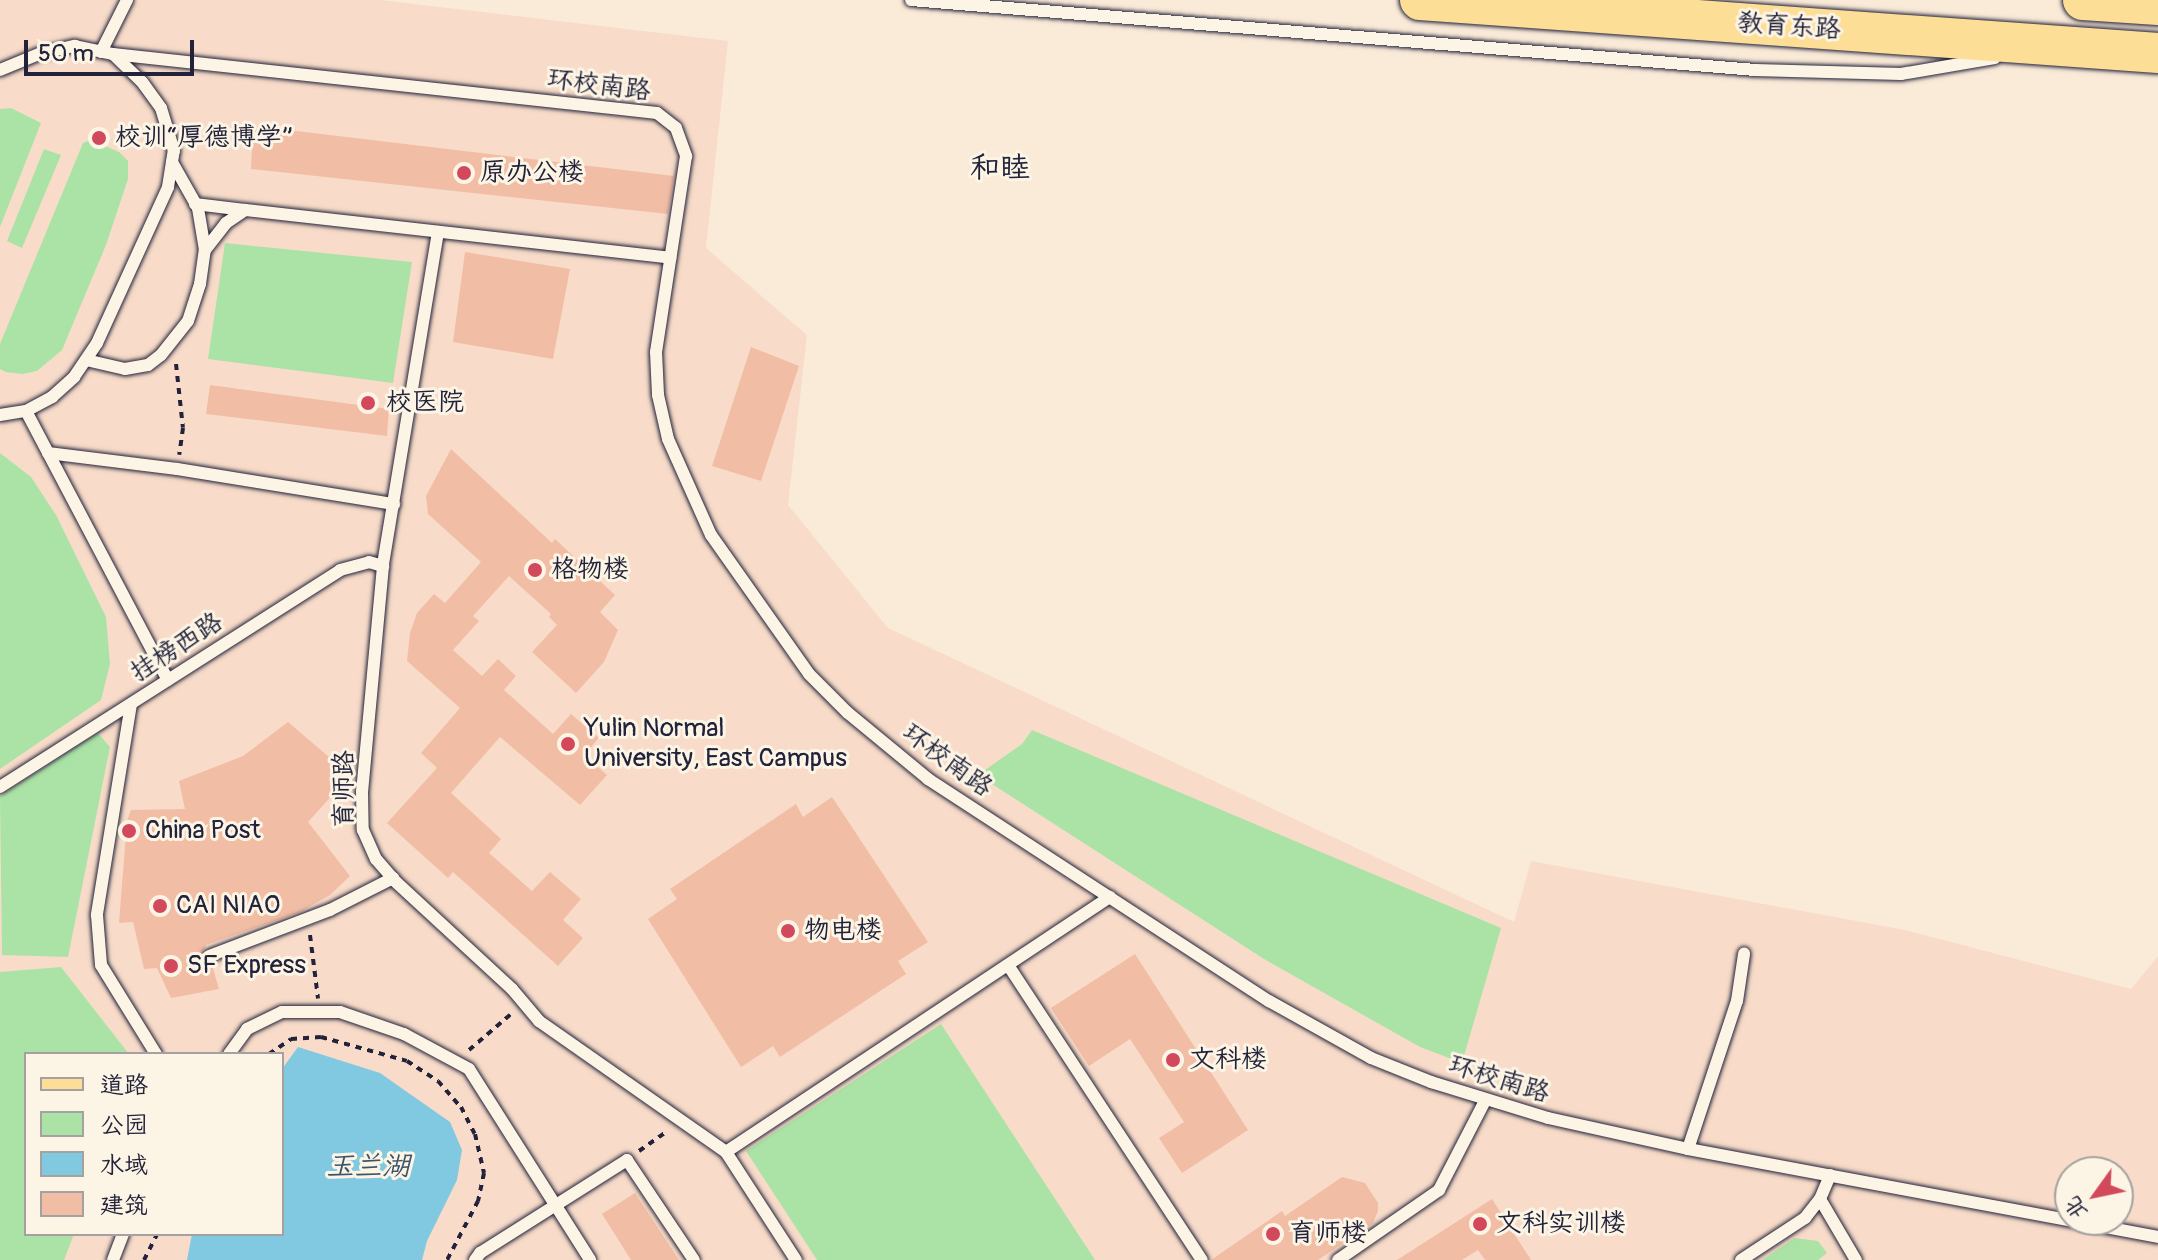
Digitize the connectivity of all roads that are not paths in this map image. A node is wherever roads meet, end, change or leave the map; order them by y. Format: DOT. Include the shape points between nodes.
graph roads {
  1 [pos="127,0"];
  2 [pos="911,0"];
  3 [pos="1420,0"];
  4 [pos="2083,0"];
  5 [pos="2158,5"];
  6 [pos="2058,47"];
  7 [pos="107,53"];
  8 [pos="2158,53"];
  9 [pos="0,70"];
  10 [pos="172,162"];
  11 [pos="195,204"];
  12 [pos="245,210"];
  13 [pos="438,232"];
  14 [pos="205,250"];
  15 [pos="670,258"];
  16 [pos="86,360"];
  17 [pos="26,411"];
  18 [pos="0,415"];
  19 [pos="48,453"];
  20 [pos="394,504"];
  21 [pos="383,566"];
  22 [pos="168,680"];
  23 [pos="131,704"];
  24 [pos="0,787"];
  25 [pos="393,878"];
  26 [pos="1110,897"];
  27 [pos="1744,954"];
  28 [pos="209,956"];
  29 [pos="1008,965"];
  30 [pos="155,1052"];
  31 [pos="230,1052"];
  32 [pos="1485,1101"];
  33 [pos="1688,1149"];
  34 [pos="726,1152"];
  35 [pos="1830,1175"];
  36 [pos="1820,1199"];
  37 [pos="556,1208"];
  38 [pos="122,1236"];
  39 [pos="2158,1237"];
  40 [pos="113,1260"];
  41 [pos="475,1260"];
  42 [pos="590,1260"];
  43 [pos="694,1260"];
  44 [pos="796,1260"];
  45 [pos="1202,1260"];
  46 [pos="1338,1260"];
  47 [pos="1741,1260"];
  48 [pos="1856,1260"];
  1 -- 7 [label="lane"];
  2 -- 6 [label="lane" via="1755,70 1901,74"];
  3 -- 6 [label="main road, 教育东路"];
  4 -- 5 [label="main road"];
  6 -- 8 [label="main road, 教育东路"];
  7 -- 9 [label="lane, 环校南路" via="75,46"];
  7 -- 10 [label="lane" via="142,82 161,108 174,151"];
  7 -- 15 [label="lane, 环校南路" via="657,113 676,128 686,156"];
  10 -- 11 [label="lane"];
  10 -- 16 [label="lane" via="168,187"];
  11 -- 12 [label="lane"];
  11 -- 14 [label="lane"];
  12 -- 13 [label="lane"];
  12 -- 14 [label="lane" via="226,223"];
  13 -- 15 [label="lane"];
  13 -- 20 [label="lane, 育师路"];
  14 -- 16 [label="lane" via="188,321 148,365 125,369"];
  15 -- 26 [label="lane, 环校南路" via="656,352 668,439 711,535 753,599 809,674 848,713 928,779"];
  16 -- 17 [label="lane" via="52,397"];
  17 -- 18 [label="lane"];
  17 -- 19 [label="lane"];
  19 -- 20 [label="lane"];
  19 -- 22 [label="lane"];
  20 -- 21 [label="lane, 育师路"];
  21 -- 22 [label="lane, 挂榜西路" via="369,562 340,570"];
  21 -- 25 [label="lane, 育师路" via="363,830 376,859"];
  22 -- 23 [label="lane, 挂榜西路"];
  23 -- 24 [label="lane, 挂榜西路"];
  23 -- 30 [label="lane" via="98,927 101,965"];
  25 -- 28 [label="lane" via="305,920"];
  25 -- 34 [label="lane, 育师路" via="539,1021"];
  26 -- 29 [label="lane"];
  26 -- 32 [label="lane, 环校南路" via="1319,1031 1371,1058"];
  27 -- 33 [label="lane" via="1737,1001"];
  29 -- 34 [label="lane"];
  29 -- 45 [label="lane"];
  31 -- 37 [label="lane" via="247,1029 282,1012 340,1012 404,1034 469,1069"];
  32 -- 33 [label="lane, 环校南路"];
  32 -- 46 [label="lane" via="1439,1190"];
  33 -- 35 [label="lane, 环校南路"];
  34 -- 44 [label="lane, 育师路"];
  35 -- 36 [label="lane"];
  35 -- 39 [label="lane, 环校南路"];
  36 -- 47 [label="lane" via="1805,1218"];
  36 -- 48 [label="lane"];
  37 -- 41 [label="lane"];
  37 -- 42 [label="lane"];
  37 -- 43 [label="lane" via="627,1160"];
  38 -- 40 [label="lane"];
}
